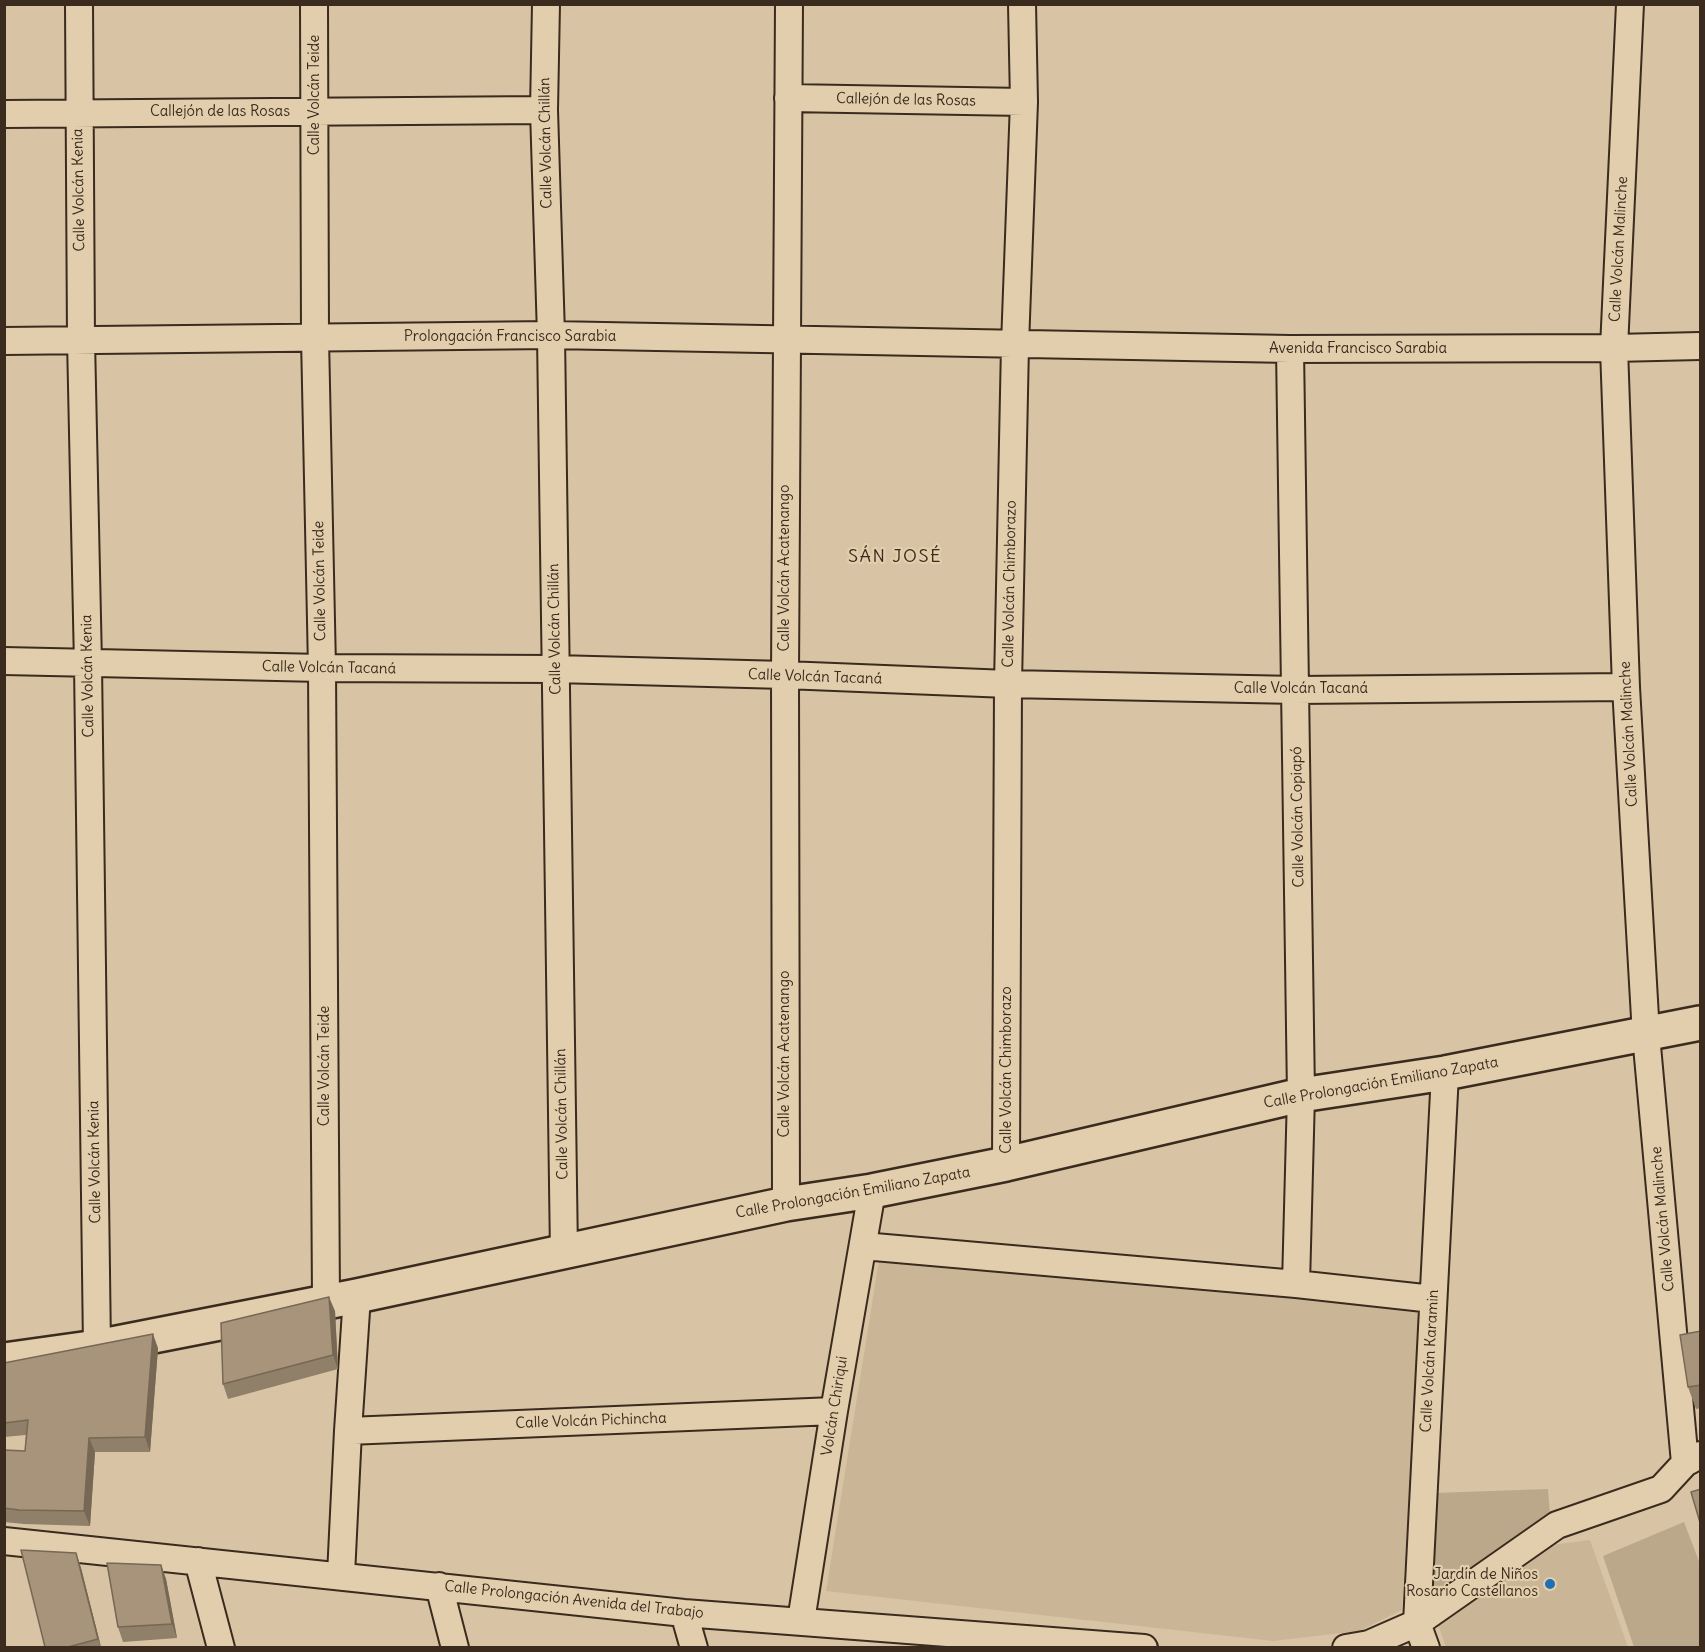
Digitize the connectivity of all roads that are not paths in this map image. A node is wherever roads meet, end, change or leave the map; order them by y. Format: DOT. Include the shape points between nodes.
graph roads {
  1 [pos="79,4"];
  2 [pos="314,4"];
  3 [pos="546,4"];
  4 [pos="789,4"];
  5 [pos="1022,4"];
  6 [pos="1630,4"];
  7 [pos="788,98"];
  8 [pos="1024,102"];
  9 [pos="544,110"];
  10 [pos="315,112"];
  11 [pos="78,113"];
  12 [pos="4,114"];
  13 [pos="551,335"];
  14 [pos="315,338"];
  15 [pos="4,340"];
  16 [pos="81,340"];
  17 [pos="787,340"];
  18 [pos="1015,345"];
  19 [pos="1701,346"];
  20 [pos="1614,348"];
  21 [pos="1290,349"];
  22 [pos="4,662"];
  23 [pos="88,664"];
  24 [pos="322,668"];
  25 [pos="555,669"];
  26 [pos="785,675"];
  27 [pos="1008,684"];
  28 [pos="1626,687"];
  29 [pos="1296,690"];
  30 [pos="1701,1023"];
  31 [pos="1646,1035"];
  32 [pos="1445,1073"];
  33 [pos="1301,1095"];
  34 [pos="1006,1164"];
  35 [pos="872,1191"];
  36 [pos="786,1204"];
  37 [pos="863,1246"];
  38 [pos="564,1253"];
  39 [pos="1296,1284"];
  40 [pos="341,1298"];
  41 [pos="1434,1299"];
  42 [pos="97,1347"];
  43 [pos="4,1360"];
  44 [pos="834,1411"];
  45 [pos="348,1431"];
  46 [pos="1693,1459"];
  47 [pos="4,1541"];
  48 [pos="198,1561"];
  49 [pos="341,1575"];
  50 [pos="439,1586"];
  51 [pos="684,1612"];
  52 [pos="801,1621"];
  53 [pos="1417,1623"];
  54 [pos="925,1639"];
  55 [pos="221,1647"];
  56 [pos="455,1647"];
  57 [pos="694,1647"];
  58 [pos="1144,1647"];
  59 [pos="1346,1647"];
  60 [pos="1426,1647"];
  1 -- 11 [label="street, Calle Volcán Kenia"];
  2 -- 10 [label="street, Calle Volcán Teide"];
  3 -- 9 [label="street, Calle Volcán Chillán"];
  4 -- 7 [label="street, Calle Volcán Acatenango"];
  5 -- 8 [label="street, Calle Volcán Chimborazo"];
  6 -- 20 [label="street, Calle Volcán Malinche"];
  7 -- 8 [label="street, Callejón de las Rosas"];
  7 -- 17 [label="street, Calle Volcán Acatenango"];
  8 -- 18 [label="street, Calle Volcán Chimborazo"];
  9 -- 10 [label="street, Callejón de las Rosas"];
  9 -- 13 [label="street, Calle Volcán Chillán"];
  10 -- 11 [label="street, Callejón de las Rosas"];
  10 -- 14 [label="street, Calle Volcán Teide"];
  11 -- 12 [label="street, Callejón de las Rosas"];
  11 -- 16 [label="street, Calle Volcán Kenia"];
  13 -- 14 [label="street, Prolongación Francisco Sarabia"];
  13 -- 17 [label="street, Prolongación Francisco Sarabia"];
  13 -- 25 [label="street, Calle Volcán Chillán"];
  14 -- 16 [label="street, Prolongación Francisco Sarabia"];
  14 -- 24 [label="street, Calle Volcán Teide"];
  15 -- 16 [label="street, Prolongación Francisco Sarabia"];
  16 -- 23 [label="street, Calle Volcán Kenia"];
  17 -- 18 [label="street, Prolongación Francisco Sarabia"];
  17 -- 26 [label="street, Calle Volcán Acatenango"];
  18 -- 21 [label="street, Avenida Francisco Sarabia"];
  18 -- 27 [label="street, Calle Volcán Chimborazo"];
  19 -- 20 [label="street, Avenida Francisco Sarabia"];
  20 -- 21 [label="street, Avenida Francisco Sarabia"];
  20 -- 28 [label="street, Calle Volcán Malinche"];
  21 -- 29 [label="street, Calle Volcán Copiapó"];
  22 -- 23 [label="street, Calle Volcán Tacaná"];
  23 -- 24 [label="street, Calle Volcán Tacaná"];
  23 -- 42 [label="street, Calle Volcán Kenia"];
  24 -- 25 [label="street, Calle Volcán Tacaná"];
  24 -- 40 [label="street, Calle Volcán Teide"];
  25 -- 26 [label="street, Calle Volcán Tacaná"];
  25 -- 38 [label="street, Calle Volcán Chillán"];
  26 -- 27 [label="street, Calle Volcán Tacaná"];
  26 -- 36 [label="street, Calle Volcán Acatenango"];
  27 -- 29 [label="street, Calle Volcán Tacaná"];
  27 -- 34 [label="street, Calle Volcán Chimborazo"];
  28 -- 29 [label="street, Calle Volcán Tacaná"];
  28 -- 31 [label="street, Calle Volcán Malinche"];
  29 -- 33 [label="street, Calle Volcán Copiapó"];
  30 -- 31 [label="street, Calle Prolongación Emiliano Zapata"];
  31 -- 32 [label="street, Calle Prolongación Emiliano Zapata"];
  31 -- 46 [label="street, Calle Volcán Malinche"];
  32 -- 33 [label="street, Calle Prolongación Emiliano Zapata"];
  32 -- 41 [label="street, Calle Volcán Karamin"];
  33 -- 34 [label="street, Calle Prolongación Emiliano Zapata"];
  33 -- 39 [label="street, Calle Volcán Copiapó"];
  34 -- 35 [label="street, Calle Prolongación Emiliano Zapata"];
  35 -- 36 [label="street, Calle Prolongación Emiliano Zapata"];
  35 -- 37 [label="street, Volcán Chiriqui"];
  36 -- 38 [label="street, Calle Prolongación Emiliano Zapata"];
  37 -- 39 [label="street"];
  37 -- 44 [label="street, Volcán Chiriqui"];
  38 -- 40 [label="street, Calle Prolongación Emiliano Zapata"];
  39 -- 41 [label="street"];
  40 -- 42 [label="street, Calle Prolongación Emiliano Zapata"];
  40 -- 45 [label="street, Calle Volcán Teide"];
  41 -- 53 [label="street, Calle Volcán Karamin"];
  42 -- 43 [label="street, Calle Prolongación Emiliano Zapata"];
  44 -- 45 [label="street, Calle Volcán Pichincha"];
  44 -- 52 [label="street, Volcán Chiriqui"];
  45 -- 49 [label="street, Calle Volcán Teide"];
  46 -- 53 [label="street" via="1661,1489 1557,1525"];
  47 -- 48 [label="street, Calle Prolongación Avenida del Trabajo"];
  48 -- 49 [label="street, Calle Prolongación Avenida del Trabajo"];
  48 -- 55 [label="street"];
  49 -- 50 [label="street, Calle Prolongación Avenida del Trabajo"];
  50 -- 51 [label="street, Calle Prolongación Avenida del Trabajo"];
  50 -- 56 [label="street"];
  51 -- 52 [label="street, Calle Prolongación Avenida del Trabajo"];
  51 -- 57 [label="street"];
  52 -- 54 [label="street, Calle Prolongación Avenida del Trabajo"];
  53 -- 59 [label="street" via="1369,1644"];
  53 -- 60 [label="street, Calle Volcán Karamin"];
  54 -- 58 [label="street, Calle Prolongación Avenida del Trabajo"];
}
